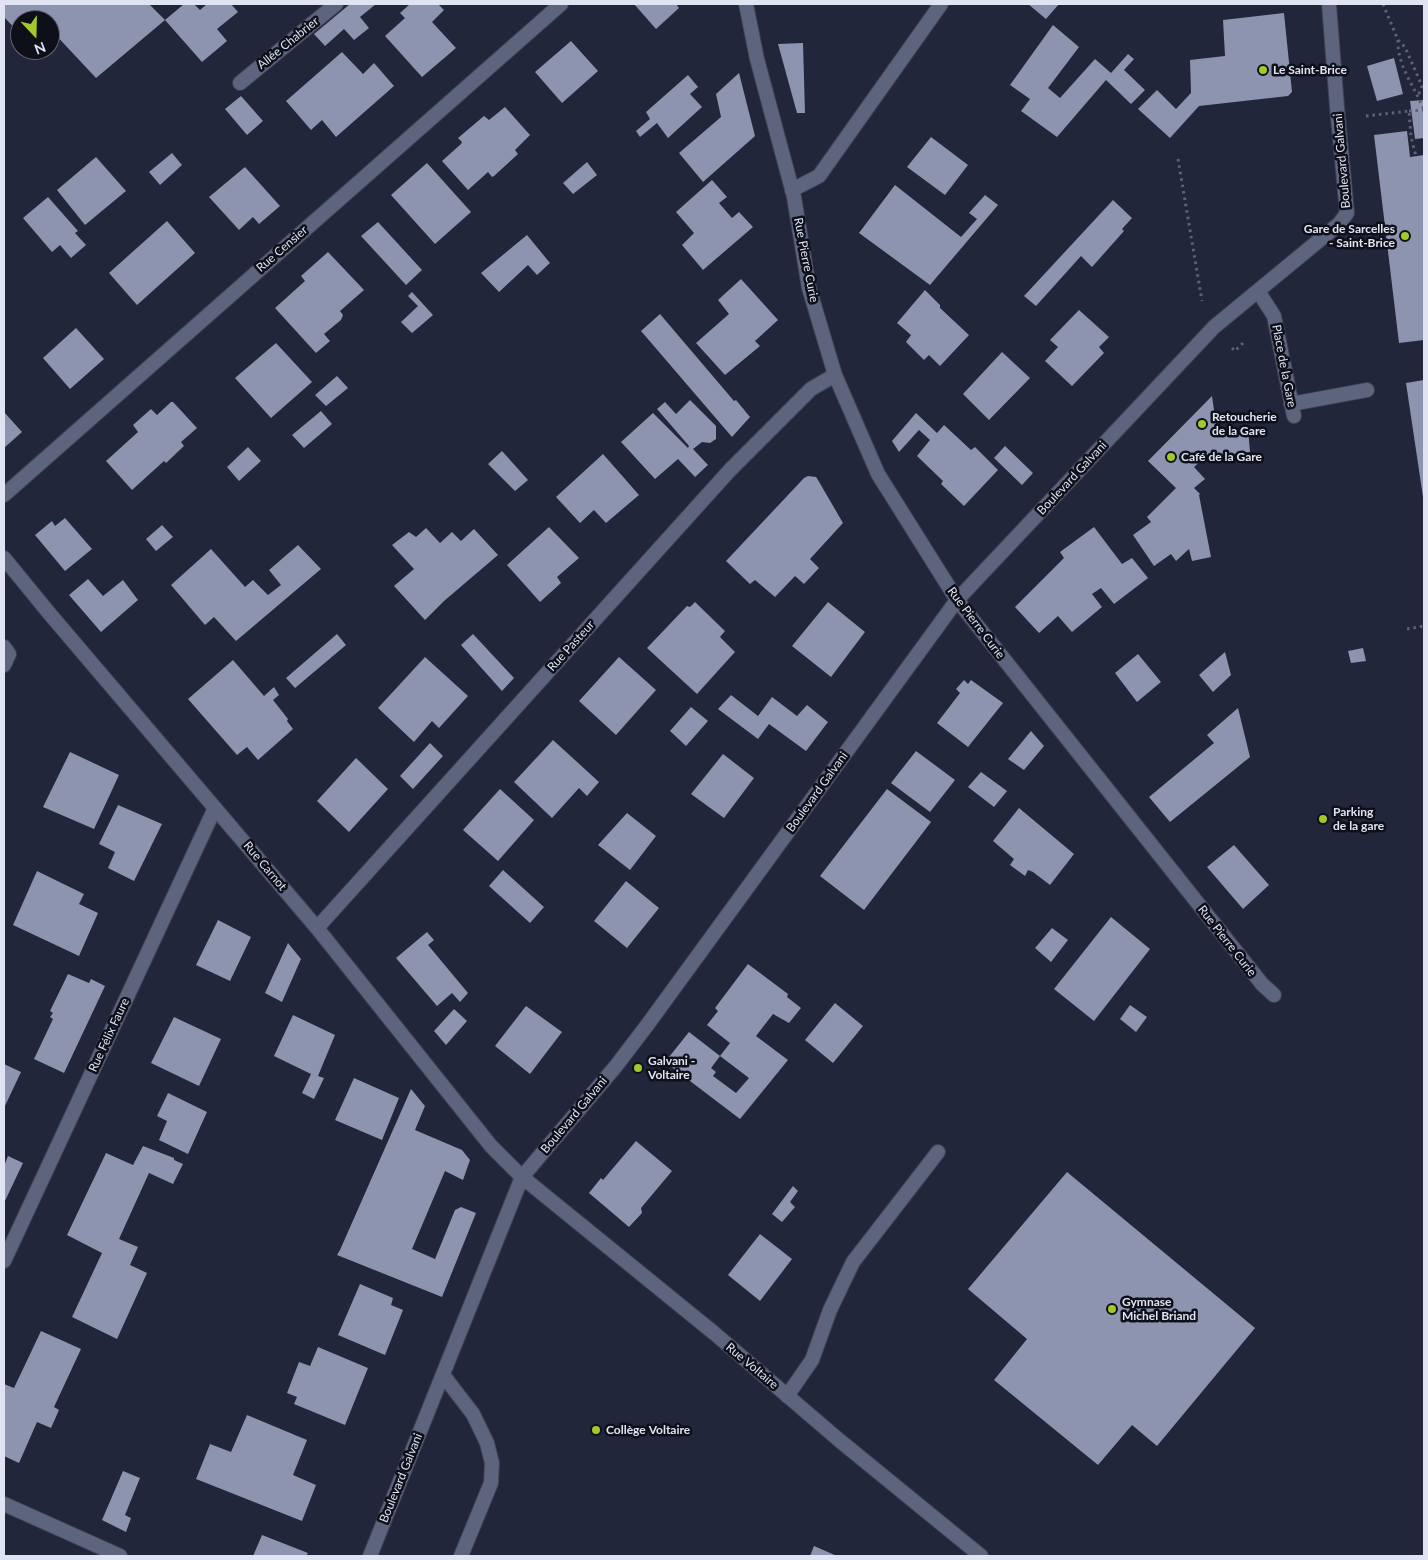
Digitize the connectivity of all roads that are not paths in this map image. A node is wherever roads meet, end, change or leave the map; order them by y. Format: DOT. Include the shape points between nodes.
graph roads {
  1 [pos="336,4"];
  2 [pos="561,4"];
  3 [pos="746,4"];
  4 [pos="941,4"];
  5 [pos="1330,4"];
  6 [pos="240,83"];
  7 [pos="792,190"];
  8 [pos="1258,291"];
  9 [pos="835,375"];
  10 [pos="1367,390"];
  11 [pos="4,495"];
  12 [pos="4,558"];
  13 [pos="957,600"];
  14 [pos="4,647"];
  15 [pos="4,665"];
  16 [pos="215,808"];
  17 [pos="317,928"];
  18 [pos="1274,994"];
  19 [pos="938,1152"];
  20 [pos="522,1177"];
  21 [pos="4,1261"];
  22 [pos="443,1375"];
  23 [pos="787,1396"];
  24 [pos="4,1504"];
  25 [pos="120,1556"];
  26 [pos="370,1556"];
  27 [pos="461,1556"];
  28 [pos="981,1556"];
  1 -- 6 [label="street, Allée Chabrier"];
  2 -- 11 [label="street, Rue Censier"];
  3 -- 7 [label="street, Rue Pierre Curie" via="757,59"];
  4 -- 7 [label="street" via="819,176"];
  5 -- 8 [label="street, Boulevard Galvani" via="1347,213 1339,224"];
  7 -- 9 [label="street, Rue Pierre Curie" via="809,288"];
  8 -- 10 [label="street, Place de la Gare" via="1274,316 1293,410"];
  8 -- 13 [label="street, Boulevard Galvani" via="1214,327"];
  9 -- 13 [label="street, Rue Pierre Curie" via="878,474"];
  9 -- 17 [label="street, Rue Pasteur" via="812,389 730,470"];
  12 -- 16 [label="street, Rue Carnot"];
  13 -- 18 [label="street, Rue Pierre Curie" via="1256,976"];
  13 -- 20 [label="street, Boulevard Galvani" via="648,1024"];
  14 -- 15 [label="street" via="9,654"];
  16 -- 17 [label="street, Rue Carnot"];
  16 -- 21 [label="street, Rue Félix Faure"];
  17 -- 20 [label="street, Rue Carnot" via="490,1146"];
  19 -- 23 [label="street" via="853,1262 830,1310 812,1360"];
  20 -- 22 [label="street, Boulevard Galvani"];
  20 -- 23 [label="street, Rue Voltaire"];
  22 -- 26 [label="street, Boulevard Galvani"];
  22 -- 27 [label="street" via="473,1414 487,1443 492,1463 491,1483"];
  23 -- 28 [label="street, Rue Voltaire"];
  24 -- 25 [label="street"];
}
